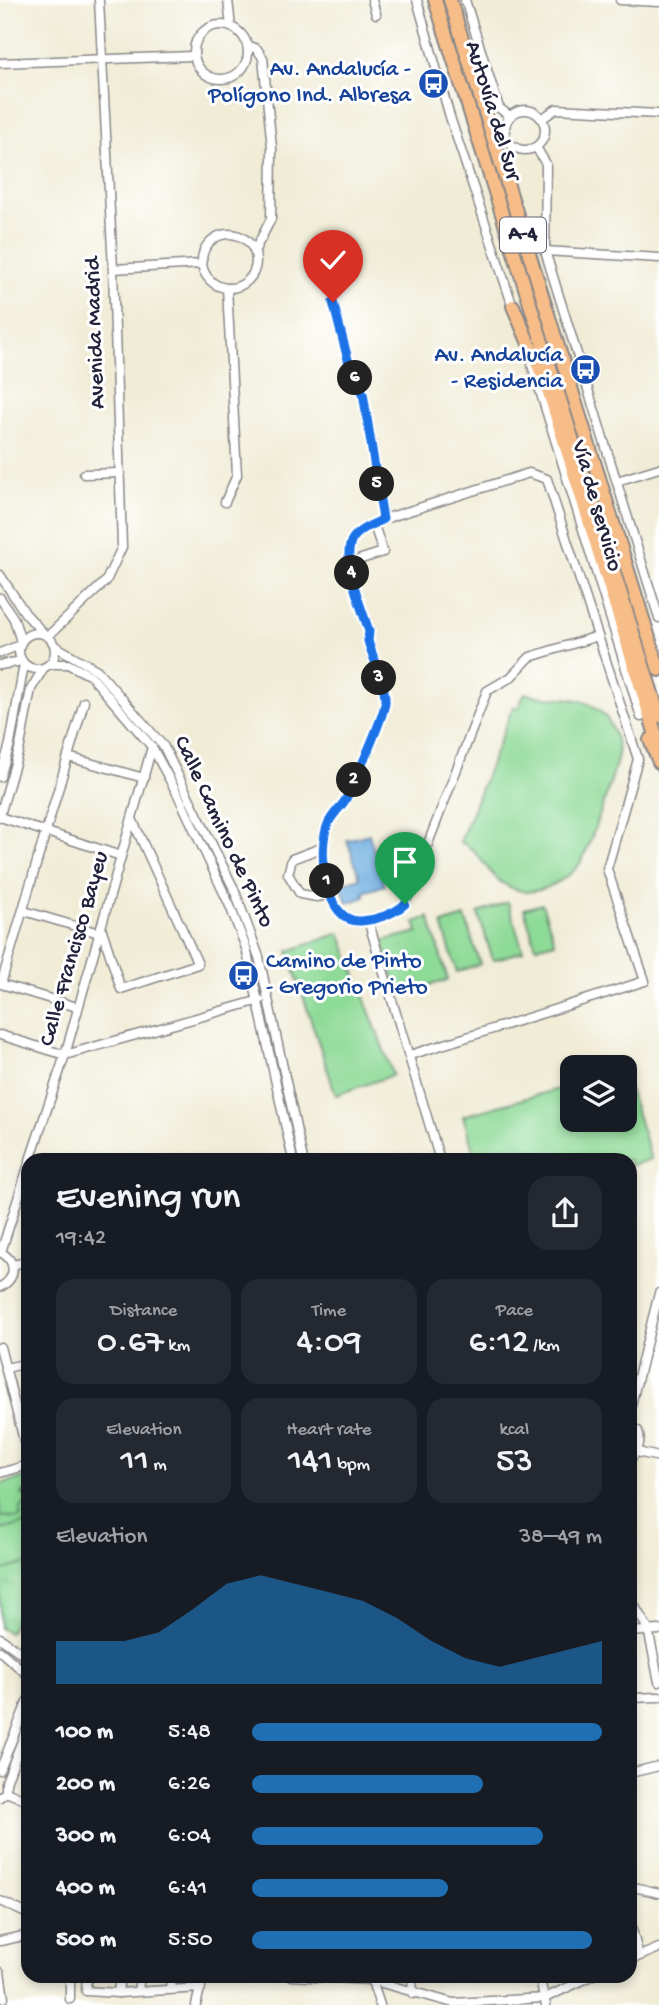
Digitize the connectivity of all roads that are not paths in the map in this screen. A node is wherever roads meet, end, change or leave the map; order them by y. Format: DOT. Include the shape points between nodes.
graph roads {
  1 [pos="99,0"];
  2 [pos="228,0"];
  3 [pos="372,0"];
  4 [pos="417,0"];
  5 [pos="435,0"];
  6 [pos="450,0"];
  7 [pos="465,0"];
  8 [pos="620,0"];
  9 [pos="659,2"];
  10 [pos="376,14"];
  11 [pos="231,27"];
  12 [pos="247,45"];
  13 [pos="193,56"];
  14 [pos="102,57"];
  15 [pos="0,63"];
  16 [pos="659,114"];
  17 [pos="510,116"];
  18 [pos="542,118"];
  19 [pos="536,147"];
  20 [pos="255,250"];
  21 [pos="545,251"];
  22 [pos="659,258"];
  23 [pos="202,264"];
  24 [pos="113,269"];
  25 [pos="227,288"];
  26 [pos="333,302"];
  27 [pos="513,306"];
  28 [pos="659,468"];
  29 [pos="120,473"];
  30 [pos="84,474"];
  31 [pos="617,481"];
  32 [pos="225,502"];
  33 [pos="383,519"];
  34 [pos="374,525"];
  35 [pos="349,563"];
  36 [pos="0,575"];
  37 [pos="0,597"];
  38 [pos="659,618"];
  39 [pos="46,635"];
  40 [pos="598,636"];
  41 [pos="20,644"];
  42 [pos="55,646"];
  43 [pos="0,653"];
  44 [pos="23,662"];
  45 [pos="0,665"];
  46 [pos="47,666"];
  47 [pos="659,670"];
  48 [pos="85,702"];
  49 [pos="659,716"];
  50 [pos="641,717"];
  51 [pos="659,745"];
  52 [pos="152,747"];
  53 [pos="68,757"];
  54 [pos="659,762"];
  55 [pos="0,777"];
  56 [pos="144,778"];
  57 [pos="0,816"];
  58 [pos="132,818"];
  59 [pos="45,833"];
  60 [pos="324,847"];
  61 [pos="121,856"];
  62 [pos="328,895"];
  63 [pos="24,911"];
  64 [pos="368,920"];
  65 [pos="100,930"];
  66 [pos="260,1000"];
  67 [pos="77,1007"];
  68 [pos="0,1035"];
  69 [pos="65,1055"];
  70 [pos="410,1055"];
  71 [pos="32,1153"];
  72 [pos="292,1153"];
  73 [pos="301,1153"];
  74 [pos="438,1153"];
  75 [pos="21,1188"];
  76 [pos="0,1252"];
  77 [pos="21,1263"];
  78 [pos="13,1265"];
  79 [pos="0,1287"];
  80 [pos="659,1293"];
  81 [pos="0,1348"];
  82 [pos="21,1365"];
  83 [pos="6,1368"];
  84 [pos="637,1381"];
  85 [pos="21,1428"];
  86 [pos="637,1433"];
  87 [pos="637,1452"];
  88 [pos="659,1457"];
  89 [pos="21,1467"];
  90 [pos="0,1473"];
  91 [pos="637,1610"];
  92 [pos="648,1629"];
  93 [pos="637,1631"];
  94 [pos="659,1632"];
  95 [pos="0,1638"];
  96 [pos="652,1645"];
  97 [pos="0,1651"];
  98 [pos="21,1653"];
  99 [pos="21,1669"];
  100 [pos="659,1682"];
  101 [pos="637,1698"];
  102 [pos="659,1698"];
  103 [pos="21,1718"];
  104 [pos="21,1745"];
  105 [pos="659,1766"];
  106 [pos="0,1770"];
  107 [pos="637,1771"];
  108 [pos="3,1787"];
  109 [pos="21,1797"];
  110 [pos="637,1888"];
  111 [pos="659,1893"];
  112 [pos="0,1900"];
  113 [pos="21,1910"];
  114 [pos="21,1936"];
  115 [pos="0,1941"];
  116 [pos="659,1948"];
  117 [pos="637,1952"];
  118 [pos="639,1956"];
  119 [pos="0,1972"];
  120 [pos="70,1983"];
  121 [pos="87,1983"];
  122 [pos="119,1983"];
  123 [pos="139,1983"];
  124 [pos="170,1983"];
  125 [pos="202,1983"];
  126 [pos="373,1983"];
  127 [pos="384,1983"];
  128 [pos="412,1983"];
  129 [pos="540,1983"];
  130 [pos="579,1983"];
  131 [pos="170,1988"];
  132 [pos="201,1988"];
  133 [pos="138,1992"];
  134 [pos="117,1993"];
  135 [pos="413,1994"];
  136 [pos="4,1998"];
  137 [pos="70,1999"];
  138 [pos="545,2001"];
  139 [pos="452,2004"];
  140 [pos="196,2005"];
  141 [pos="380,2005"];
  1 -- 14 [label="street, Avenida Madrid"];
  2 -- 11 [label="street"];
  3 -- 10 [label="street"];
  4 -- 27 [label="street, Vía de servicio" via="450,117"];
  5 -- 49 [label="highway, Autovía del Sur / A-4"];
  6 -- 47 [label="highway, Autovía del Sur / A-4"];
  7 -- 17 [label="street" via="499,108"];
  8 -- 9 [label="street"];
  11 -- 12 [label="street"];
  11 -- 13 [label="street" via="205,30 197,38"];
  12 -- 13 [label="street" via="244,67 225,79 206,75"];
  12 -- 20 [label="street" via="263,58 272,148 271,219"];
  13 -- 14 [label="street"];
  14 -- 15 [label="street"];
  14 -- 24 [label="street, Avenida Madrid"];
  16 -- 18 [label="street" via="556,109"];
  17 -- 18 [label="street" via="527,109"];
  17 -- 19 [label="street" via="505,129 510,143 522,150"];
  18 -- 19 [label="street" via="545,134"];
  19 -- 21 [label="street, Vía de servicio" via="546,164"];
  20 -- 23 [label="street" via="242,236 224,234 206,245"];
  20 -- 25 [label="street" via="257,262 250,278"];
  21 -- 22 [label="street"];
  21 -- 31 [label="street, Vía de servicio"];
  23 -- 24 [label="street"];
  23 -- 25 [label="street" via="210,281"];
  24 -- 29 [label="street, Avenida Madrid"];
  25 -- 32 [label="street" via="237,475"];
  26 -- 33 [label="street" via="351,371 363,393"];
  27 -- 50 [label="street, Vía de servicio"];
  27 -- 51 [label="highway" via="547,386"];
  28 -- 31 [label="street"];
  29 -- 30 [label="street"];
  29 -- 39 [label="street, Avenida Madrid" via="122,547 117,563 106,581"];
  31 -- 38 [label="street, Vía de servicio"];
  33 -- 34 [label="street"];
  33 -- 40 [label="street" via="529,473 547,479"];
  34 -- 35 [label="street" via="352,539"];
  34 -- 35 [label="street" via="383,552"];
  35 -- 60 [label="street" via="385,705 345,801 327,824"];
  36 -- 39 [label="street" via="24,613"];
  37 -- 41 [label="street" via="14,619"];
  39 -- 41 [label="street" via="33,633"];
  39 -- 42 [label="street"];
  40 -- 64 [label="street" via="530,657 511,677 487,691 405,904"];
  40 -- 70 [label="street" via="638,759 607,869 645,981"];
  41 -- 43 [label="street"];
  41 -- 44 [label="street"];
  42 -- 46 [label="street"];
  42 -- 73 [label="street, Calle Camino de Pinto" via="97,670 164,747 234,889 259,957"];
  44 -- 45 [label="street"];
  44 -- 46 [label="street" via="32,669"];
  44 -- 55 [label="street"];
  46 -- 52 [label="street, Calle Camino de Pinto" via="68,664 91,676"];
  46 -- 57 [label="street" via="31,689"];
  48 -- 53 [label="street"];
  50 -- 54 [label="highway"];
  52 -- 56 [label="street, Calle Francisco Bayeu"];
  52 -- 66 [label="street, Calle Camino de Pinto" via="230,906"];
  53 -- 56 [label="street"];
  53 -- 59 [label="street"];
  56 -- 58 [label="street, Calle Francisco Bayeu"];
  57 -- 59 [label="street"];
  58 -- 61 [label="street, Calle Francisco Bayeu"];
  58 -- 65 [label="street" via="198,964 121,989"];
  59 -- 61 [label="street"];
  59 -- 63 [label="street"];
  60 -- 62 [label="street"];
  60 -- 62 [label="street" via="292,859 288,874 300,894"];
  61 -- 65 [label="street, Calle Francisco Bayeu"];
  62 -- 64 [label="street" via="336,912 348,920"];
  63 -- 65 [label="street"];
  63 -- 67 [label="street" via="1,984"];
  64 -- 70 [label="street"];
  65 -- 67 [label="street, Calle Francisco Bayeu"];
  66 -- 69 [label="street"];
  66 -- 72 [label="street, Calle Camino de Pinto"];
  67 -- 69 [label="street, Calle Francisco Bayeu"];
  68 -- 69 [label="street"];
  69 -- 71 [label="street, Calle Francisco Bayeu"];
  70 -- 74 [label="street"];
  75 -- 76 [label="street"];
  76 -- 78 [label="street"];
  77 -- 78 [label="street"];
  78 -- 79 [label="street" via="12,1277"];
  80 -- 84 [label="street"];
  81 -- 83 [label="street"];
  82 -- 83 [label="street"];
  83 -- 85 [label="street"];
  86 -- 87 [label="street"];
  87 -- 88 [label="street"];
  89 -- 90 [label="street"];
  91 -- 92 [label="street"];
  92 -- 93 [label="street"];
  92 -- 94 [label="street"];
  92 -- 96 [label="street"];
  94 -- 96 [label="street"];
  95 -- 98 [label="street"];
  96 -- 100 [label="street"];
  97 -- 99 [label="street"];
  101 -- 102 [label="street"];
  103 -- 106 [label="street"];
  104 -- 108 [label="street"];
  105 -- 107 [label="street"];
  108 -- 109 [label="street"];
  110 -- 111 [label="street"];
  112 -- 113 [label="street"];
  114 -- 115 [label="street"];
  116 -- 118 [label="street"];
  117 -- 118 [label="street"];
  119 -- 136 [label="street"];
  120 -- 137 [label="street"];
  121 -- 134 [label="street" via="86,1992"];
  122 -- 134 [label="street"];
  123 -- 133 [label="street"];
  124 -- 131 [label="street"];
  125 -- 132 [label="street"];
  126 -- 141 [label="street"];
  127 -- 135 [label="street"];
  128 -- 135 [label="street"];
  129 -- 138 [label="street"];
  130 -- 138 [label="street"];
  131 -- 132 [label="street"];
  131 -- 133 [label="street"];
  132 -- 140 [label="street"];
  133 -- 134 [label="street"];
  135 -- 139 [label="street"];
  138 -- 139 [label="street"];
}
